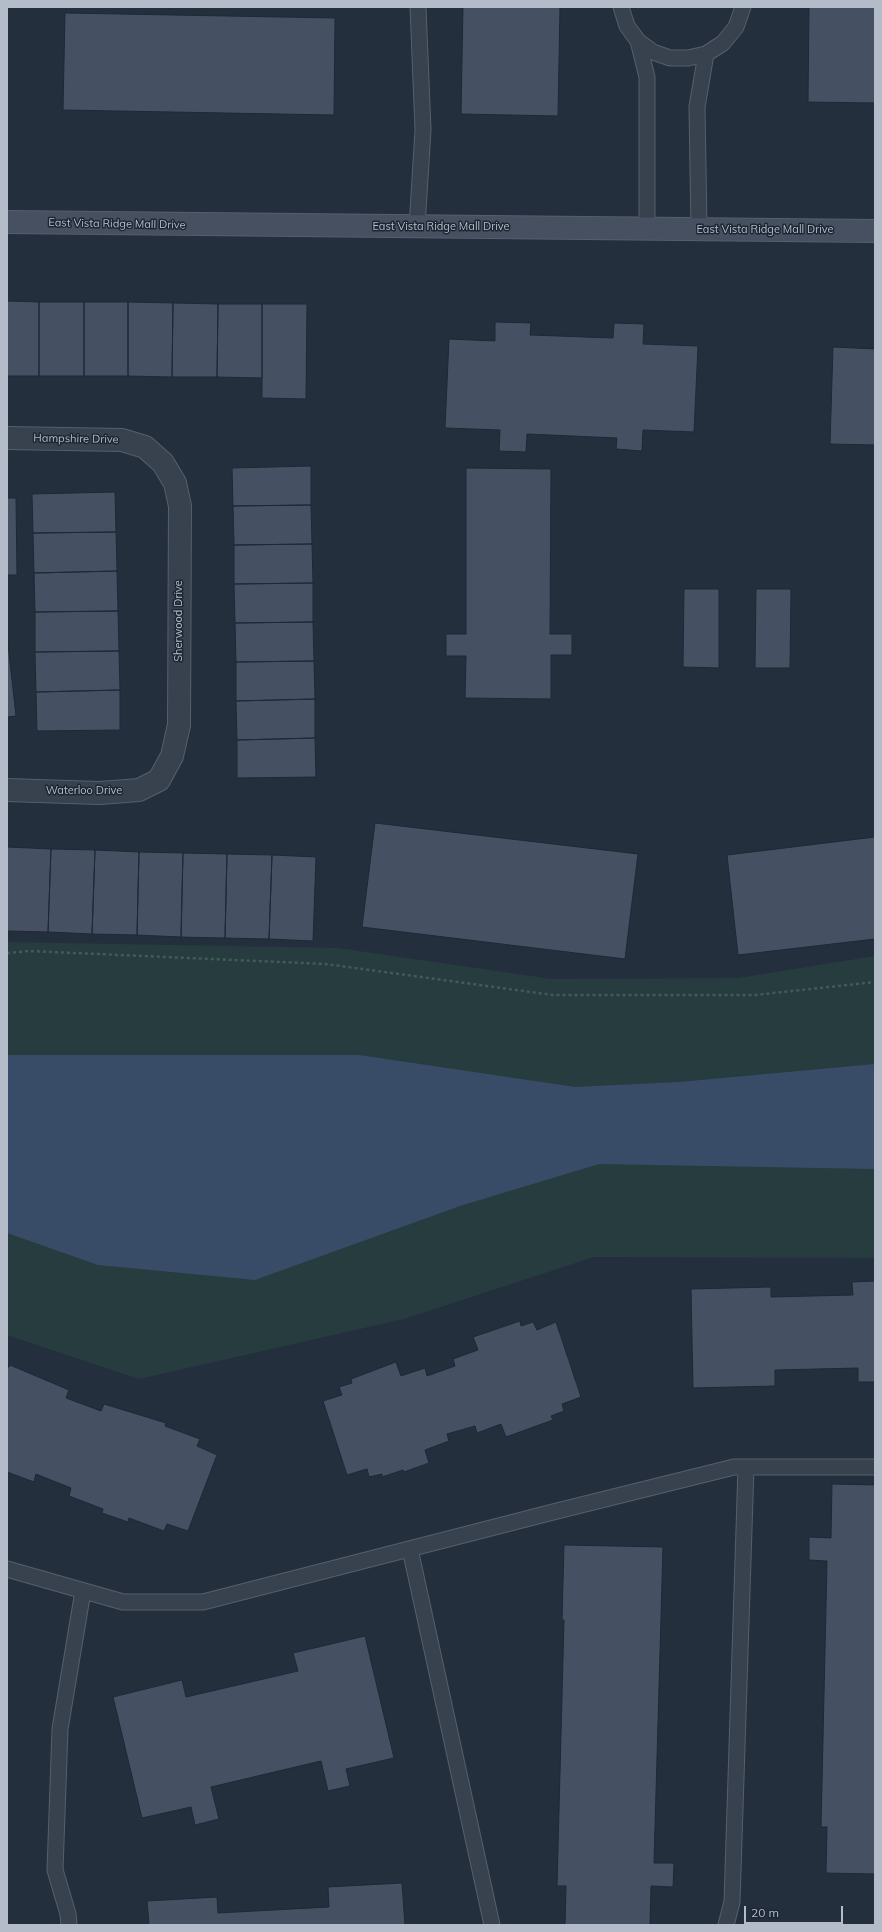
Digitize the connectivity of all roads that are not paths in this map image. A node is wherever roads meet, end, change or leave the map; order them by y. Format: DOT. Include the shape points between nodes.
graph roads {
  1 [pos="418,7"];
  2 [pos="621,7"];
  3 [pos="743,7"];
  4 [pos="638,41"];
  5 [pos="706,54"];
  6 [pos="7,222"];
  7 [pos="417,227"];
  8 [pos="647,228"];
  9 [pos="699,230"];
  10 [pos="875,231"];
  11 [pos="7,438"];
  12 [pos="163,463"];
  13 [pos="159,780"];
  14 [pos="7,790"];
  15 [pos="746,1467"];
  16 [pos="875,1467"];
  17 [pos="410,1549"];
  18 [pos="7,1569"];
  19 [pos="83,1591"];
  20 [pos="69,1925"];
  21 [pos="492,1925"];
  22 [pos="726,1925"];
  1 -- 7 [label="lane" via="423,130"];
  2 -- 4 [label="lane" via="627,26"];
  3 -- 5 [label="lane" via="736,27 723,43"];
  4 -- 5 [label="lane" via="653,52 670,58"];
  4 -- 8 [label="lane" via="647,77"];
  5 -- 9 [label="lane" via="697,107"];
  6 -- 7 [label="main road, East Vista Ridge Mall Drive"];
  7 -- 8 [label="main road, East Vista Ridge Mall Drive"];
  8 -- 9 [label="main road, East Vista Ridge Mall Drive"];
  9 -- 10 [label="main road, East Vista Ridge Mall Drive"];
  11 -- 12 [label="street, Hampshire Drive" via="122,440 144,447"];
  12 -- 13 [label="street, Sherwood Drive" via="175,483 180,506 179,725 172,756"];
  13 -- 14 [label="street, Waterloo Drive" via="139,790 100,794"];
  15 -- 16 [label="lane"];
  15 -- 17 [label="lane" via="734,1467"];
  15 -- 22 [label="lane" via="732,1902"];
  17 -- 19 [label="lane" via="203,1602 123,1602"];
  17 -- 21 [label="lane"];
  18 -- 19 [label="lane"];
  19 -- 20 [label="lane" via="60,1730 55,1870"];
}
